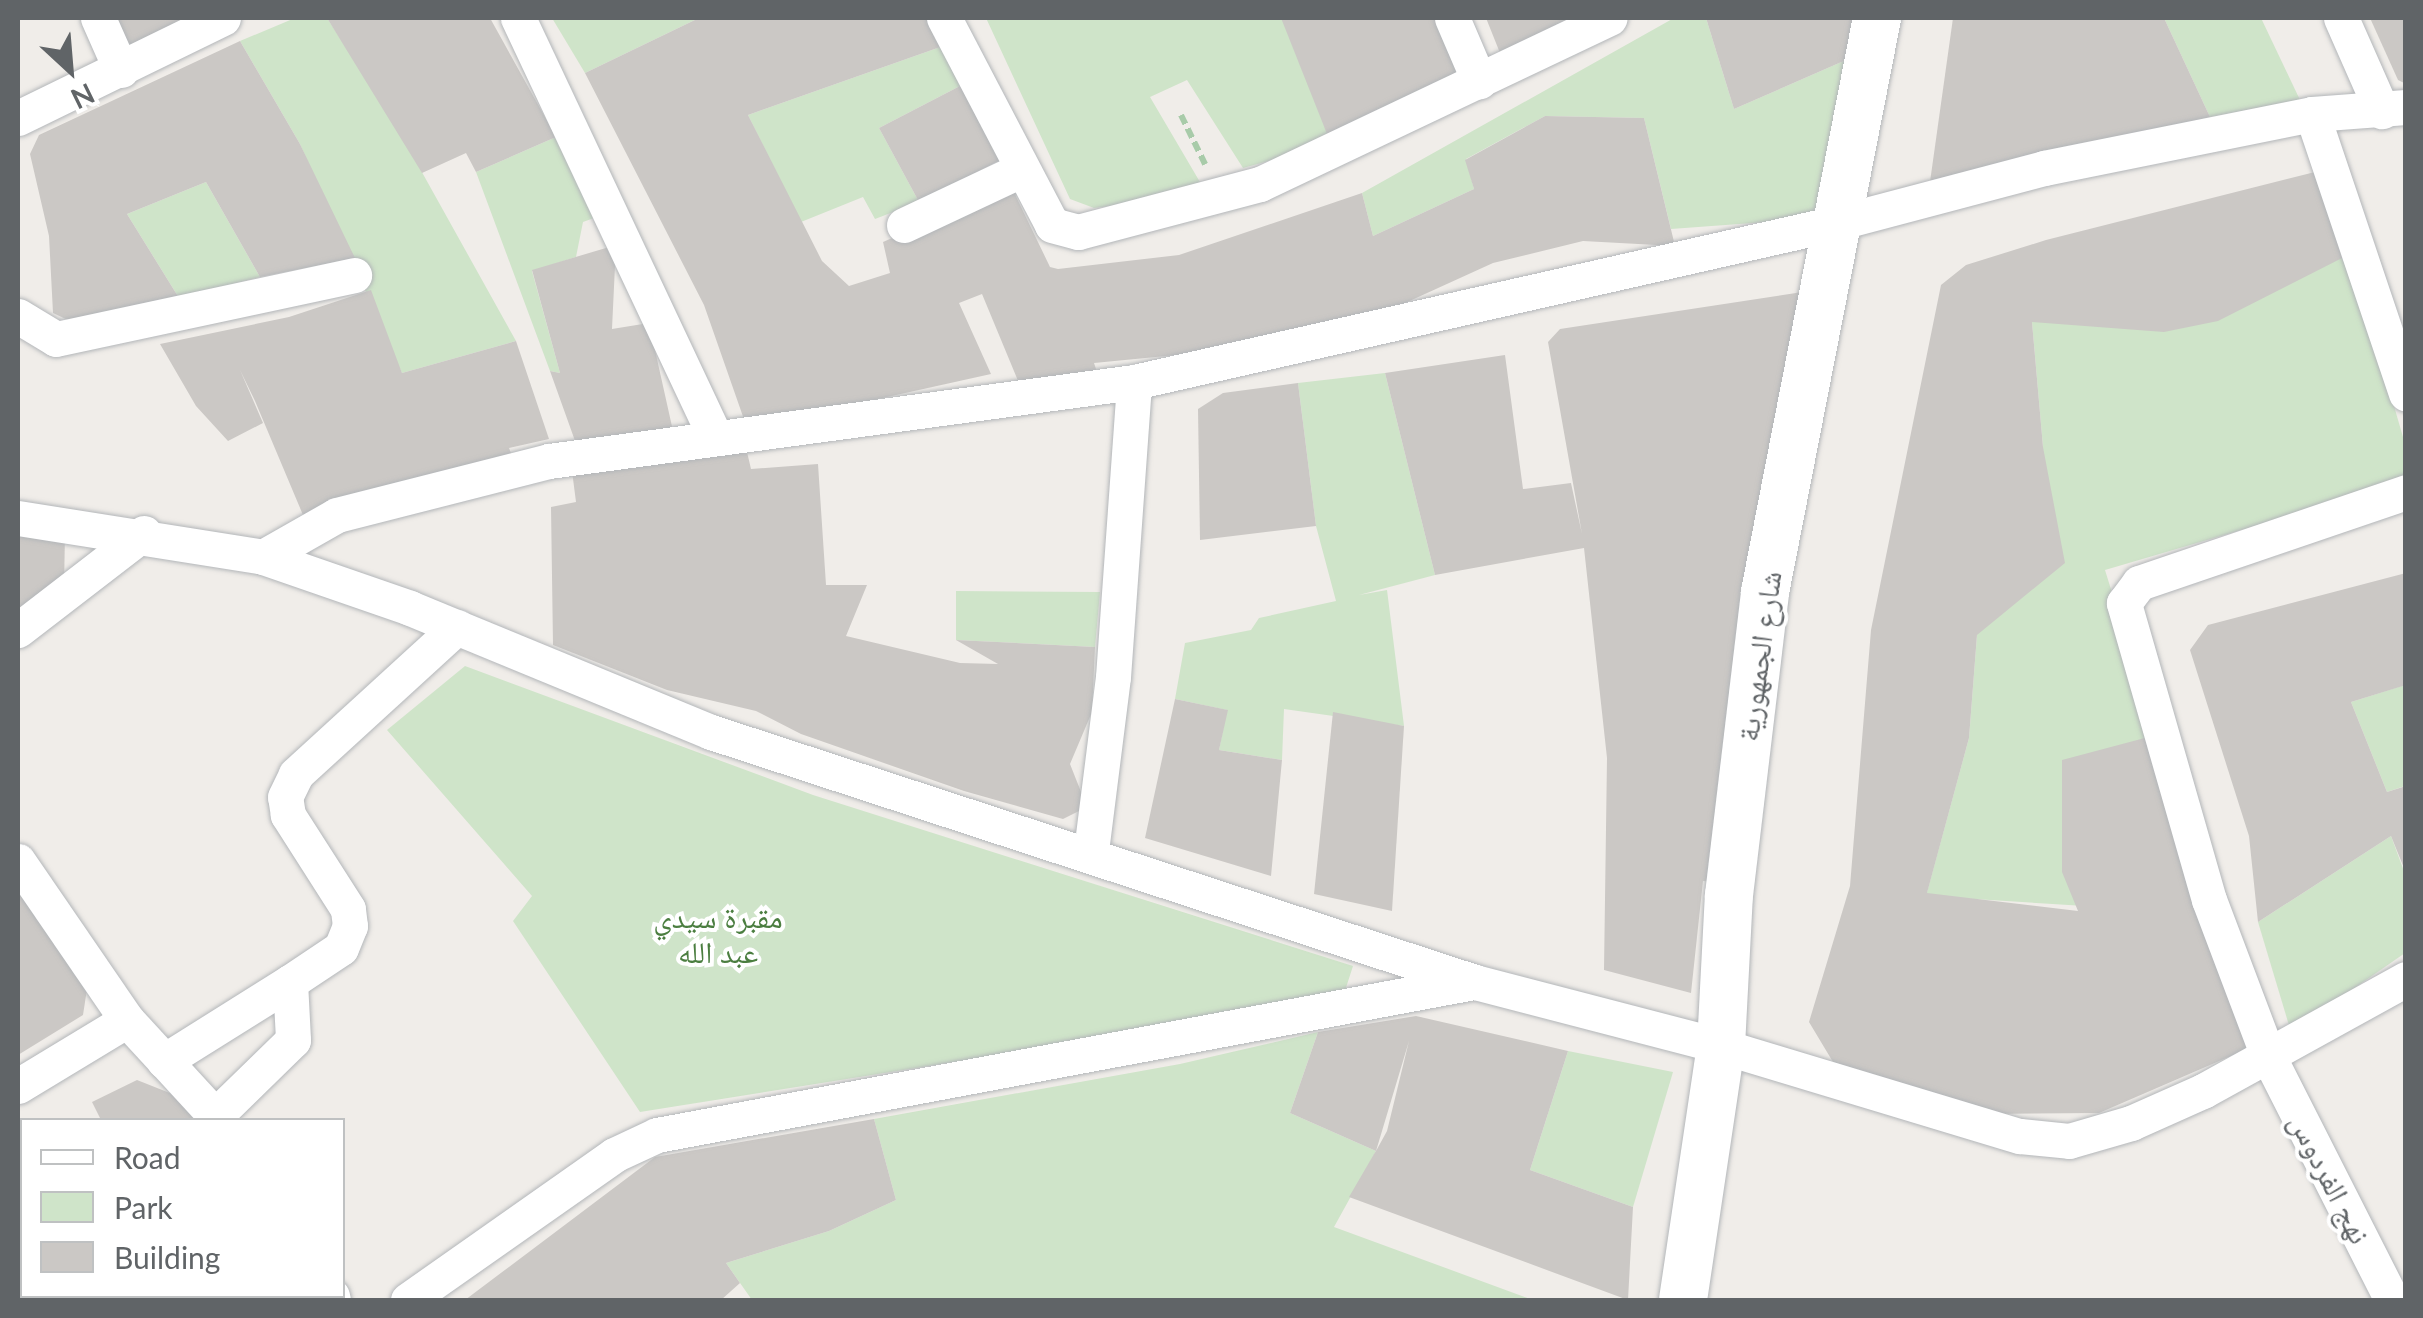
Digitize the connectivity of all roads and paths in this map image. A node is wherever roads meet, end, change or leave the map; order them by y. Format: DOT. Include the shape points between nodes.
graph roads {
  1 [pos="98,18"];
  2 [pos="223,18"];
  3 [pos="518,18"];
  4 [pos="944,18"];
  5 [pos="1452,18"];
  6 [pos="1610,18"];
  7 [pos="1876,18"];
  8 [pos="2342,18"];
  9 [pos="122,70"];
  10 [pos="1479,82"];
  11 [pos="2394,109"];
  12 [pos="2312,114"];
  13 [pos="1181,115"];
  14 [pos="18,118"];
  15 [pos="1019,171"];
  16 [pos="1220,196"];
  17 [pos="1836,223"];
  18 [pos="904,225"];
  19 [pos="354,275"];
  20 [pos="18,316"];
  21 [pos="1134,382"];
  22 [pos="2406,394"];
  23 [pos="715,437"];
  24 [pos="2406,492"];
  25 [pos="18,518"];
  26 [pos="144,534"];
  27 [pos="263,557"];
  28 [pos="457,627"];
  29 [pos="18,630"];
  30 [pos="1091,852"];
  31 [pos="18,860"];
  32 [pos="2406,979"];
  33 [pos="290,982"];
  34 [pos="1475,982"];
  35 [pos="127,1020"];
  36 [pos="1721,1046"];
  37 [pos="2268,1056"];
  38 [pos="164,1062"];
  39 [pos="18,1086"];
  40 [pos="217,1118"];
  41 [pos="408,1300"];
  42 [pos="1683,1300"];
  43 [pos="2392,1300"];
  1 -- 9 [label="street"];
  2 -- 9 [label="street"];
  3 -- 23 [label="street"];
  4 -- 15 [label="street"];
  5 -- 10 [label="street"];
  6 -- 10 [label="street"];
  7 -- 17 [label="main road, شارع الجمهورية"];
  8 -- 11 [label="street"];
  9 -- 14 [label="street"];
  10 -- 16 [label="street"];
  11 -- 12 [label="street"];
  12 -- 17 [label="street" via="2044,168"];
  12 -- 22 [label="street"];
  13 -- 16 [label="path"];
  15 -- 16 [label="street" via="1052,225 1078,232"];
  15 -- 18 [label="street"];
  17 -- 21 [label="street"];
  17 -- 36 [label="main road, شارع الجمهورية" via="1765,592 1731,879"];
  19 -- 20 [label="street" via="56,338"];
  21 -- 23 [label="street"];
  21 -- 30 [label="street" via="1113,676"];
  23 -- 27 [label="street" via="549,462 338,515"];
  24 -- 37 [label="street, نهج الفردوس" via="2139,583 2124,603 2209,900"];
  25 -- 26 [label="street"];
  26 -- 27 [label="street"];
  26 -- 29 [label="street"];
  27 -- 28 [label="street"];
  28 -- 30 [label="street" via="711,732"];
  28 -- 33 [label="street" via="296,774 286,797 288,815 348,909 350,926 341,948"];
  30 -- 34 [label="street"];
  31 -- 35 [label="street"];
  32 -- 37 [label="street"];
  33 -- 38 [label="street"];
  33 -- 40 [label="street" via="293,1040"];
  34 -- 36 [label="street"];
  34 -- 41 [label="street" via="657,1134 614,1154"];
  35 -- 38 [label="street"];
  35 -- 39 [label="street"];
  36 -- 37 [label="street" via="2020,1136 2069,1141 2131,1123"];
  36 -- 42 [label="main road, شارع الجمهورية"];
  37 -- 43 [label="street, نهج الفردوس"];
  38 -- 40 [label="street"];
}
